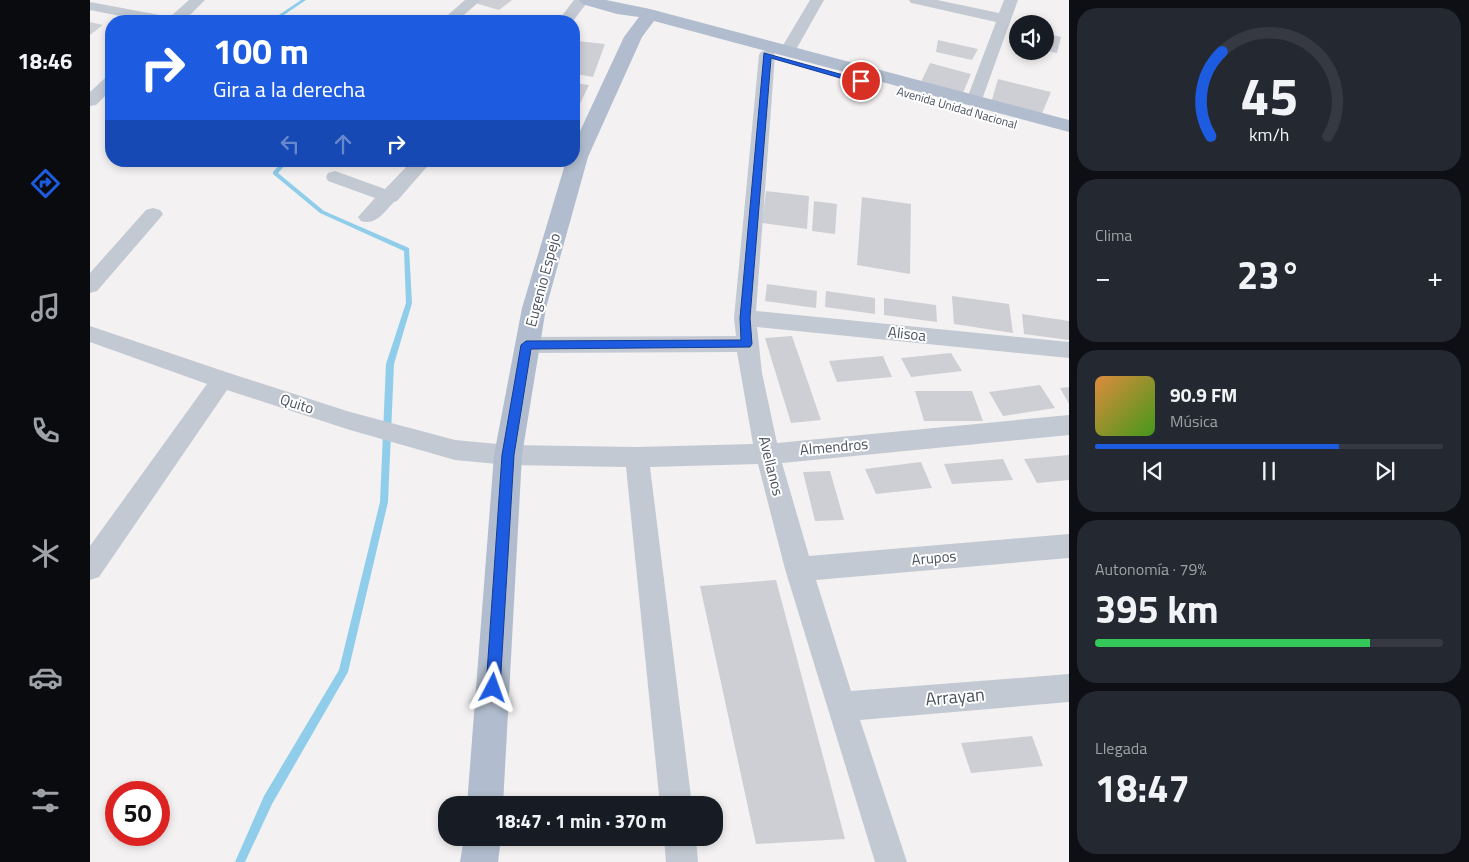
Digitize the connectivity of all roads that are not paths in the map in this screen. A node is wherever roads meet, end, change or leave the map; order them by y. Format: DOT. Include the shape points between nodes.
graph roads {
  1 [pos="198,0"];
  2 [pos="474,0"];
  3 [pos="582,0"];
  4 [pos="588,0"];
  5 [pos="817,0"];
  6 [pos="916,0"];
  7 [pos="1012,0"];
  8 [pos="91,7"];
  9 [pos="134,15"];
  10 [pos="182,15"];
  11 [pos="455,15"];
  12 [pos="570,15"];
  13 [pos="646,18"];
  14 [pos="1005,19"];
  15 [pos="777,53"];
  16 [pos="105,87"];
  17 [pos="90,101"];
  18 [pos="974,101"];
  19 [pos="1069,126"];
  20 [pos="1069,139"];
  21 [pos="580,153"];
  22 [pos="417,167"];
  23 [pos="575,167"];
  24 [pos="335,177"];
  25 [pos="390,196"];
  26 [pos="153,214"];
  27 [pos="368,217"];
  28 [pos="90,286"];
  29 [pos="745,318"];
  30 [pos="90,334"];
  31 [pos="746,344"];
  32 [pos="526,345"];
  33 [pos="1069,350"];
  34 [pos="228,382"];
  35 [pos="1069,425"];
  36 [pos="767,454"];
  37 [pos="508,455"];
  38 [pos="636,458"];
  39 [pos="1069,546"];
  40 [pos="90,568"];
  41 [pos="798,569"];
  42 [pos="1069,688"];
  43 [pos="841,706"];
  44 [pos="487,796"];
  45 [pos="675,796"];
  46 [pos="482,846"];
  47 [pos="681,846"];
  48 [pos="479,862"];
  49 [pos="682,862"];
  50 [pos="890,862"];
  1 -- 10 [label="street"];
  2 -- 11 [label="street"];
  3 -- 12 [label="street"];
  4 -- 13 [label="main road, Avenida Unidad Nacional" via="617,9 626,17"];
  5 -- 15 [label="street"];
  6 -- 14 [label="street"];
  7 -- 14 [label="street"];
  8 -- 9 [label="street"];
  13 -- 15 [label="main road, Avenida Unidad Nacional"];
  13 -- 21 [label="main road, Eugenio Espejo" via="633,37"];
  14 -- 18 [label="street"];
  15 -- 18 [label="main road, Avenida Unidad Nacional"];
  15 -- 20 [label="main road, Avenida Unidad Nacional"];
  15 -- 29 [label="street, Avellanos"];
  16 -- 17 [label="street"];
  18 -- 19 [label="main road, Avenida Unidad Nacional"];
  22 -- 25 [label="street"];
  23 -- 32 [label="main road, Eugenio Espejo"];
  24 -- 25 [label="street"];
  25 -- 27 [label="street"];
  26 -- 28 [label="street"];
  29 -- 31 [label="street, Avellanos"];
  29 -- 33 [label="street, Alisoa"];
  30 -- 34 [label="street, Quito"];
  31 -- 32 [label="street"];
  31 -- 36 [label="street, Avellanos"];
  32 -- 37 [label="main road, Eugenio Espejo"];
  34 -- 37 [label="street, Quito" via="455,450"];
  34 -- 40 [label="street"];
  35 -- 36 [label="street, Almendros"];
  36 -- 38 [label="street, Almendros"];
  36 -- 41 [label="street, Avellanos"];
  37 -- 38 [label="street, Almendros"];
  37 -- 44 [label="main road, Eugenio Espejo"];
  38 -- 45 [label="street"];
  39 -- 41 [label="street, Arupos"];
  41 -- 43 [label="street, Avellanos"];
  42 -- 43 [label="street, Arrayan"];
  43 -- 50 [label="street, Avellanos"];
  46 -- 48 [label="main road"];
  47 -- 49 [label="street"];
}
